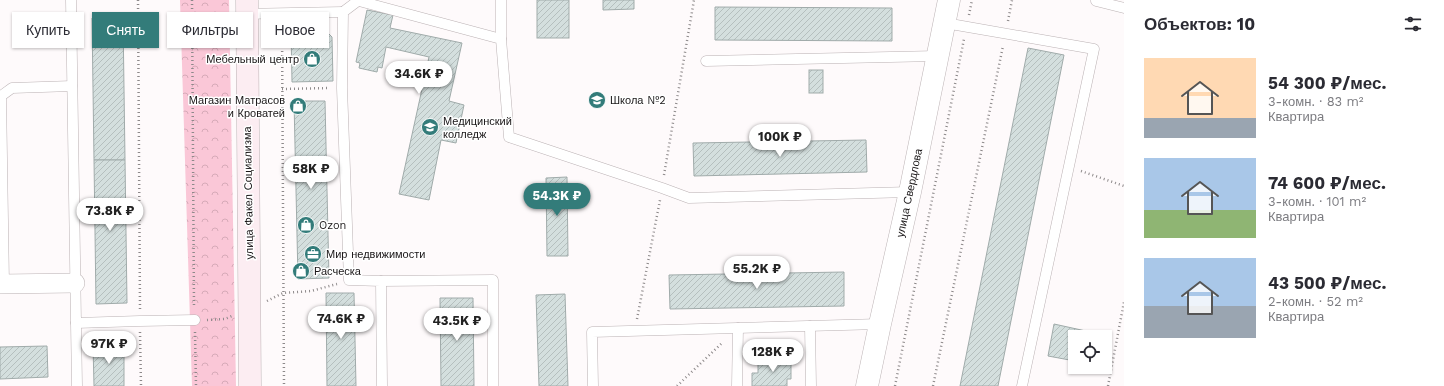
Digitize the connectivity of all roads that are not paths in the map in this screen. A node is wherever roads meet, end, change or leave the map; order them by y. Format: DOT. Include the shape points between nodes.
graph roads {
  1 [pos="71,0"];
  2 [pos="359,0"];
  3 [pos="501,0"];
  4 [pos="949,0"];
  5 [pos="1096,1"];
  6 [pos="247,7"];
  7 [pos="1124,8"];
  8 [pos="343,12"];
  9 [pos="945,23"];
  10 [pos="501,39"];
  11 [pos="938,56"];
  12 [pos="706,60"];
  13 [pos="72,86"];
  14 [pos="910,192"];
  15 [pos="380,281"];
  16 [pos="75,283"];
  17 [pos="2,284"];
  18 [pos="194,320"];
  19 [pos="76,323"];
  20 [pos="880,324"];
  21 [pos="810,326"];
  22 [pos="738,328"];
  23 [pos="77,386"];
  24 [pos="250,386"];
  25 [pos="382,386"];
  26 [pos="493,386"];
  27 [pos="593,386"];
  28 [pos="738,386"];
  29 [pos="810,386"];
  30 [pos="867,386"];
  31 [pos="1022,386"];
  1 -- 13 [label="lane"];
  2 -- 8 [label="lane"];
  2 -- 10 [label="lane"];
  3 -- 10 [label="lane"];
  4 -- 9 [label="street, улица Свердлова"];
  5 -- 7 [label="lane"];
  6 -- 8 [label="lane" via="281,13"];
  6 -- 24 [label="main road, улица Факел Социализма"];
  8 -- 15 [label="lane" via="342,88 349,280"];
  9 -- 11 [label="street, улица Свердлова"];
  9 -- 31 [label="lane" via="1094,49"];
  10 -- 14 [label="lane" via="509,137 689,198"];
  11 -- 12 [label="lane"];
  11 -- 14 [label="street, улица Свердлова"];
  13 -- 16 [label="lane"];
  13 -- 17 [label="lane" via="12,88 2,96"];
  14 -- 20 [label="street, улица Свердлова"];
  15 -- 25 [label="lane"];
  15 -- 26 [label="lane" via="493,280"];
  16 -- 17 [label="street"];
  16 -- 19 [label="lane"];
  18 -- 19 [label="lane"];
  19 -- 23 [label="lane"];
  20 -- 21 [label="lane"];
  20 -- 30 [label="street, улица Свердлова"];
  21 -- 22 [label="lane"];
  21 -- 29 [label="lane"];
  22 -- 27 [label="lane" via="592,332"];
  22 -- 28 [label="lane"];
}
